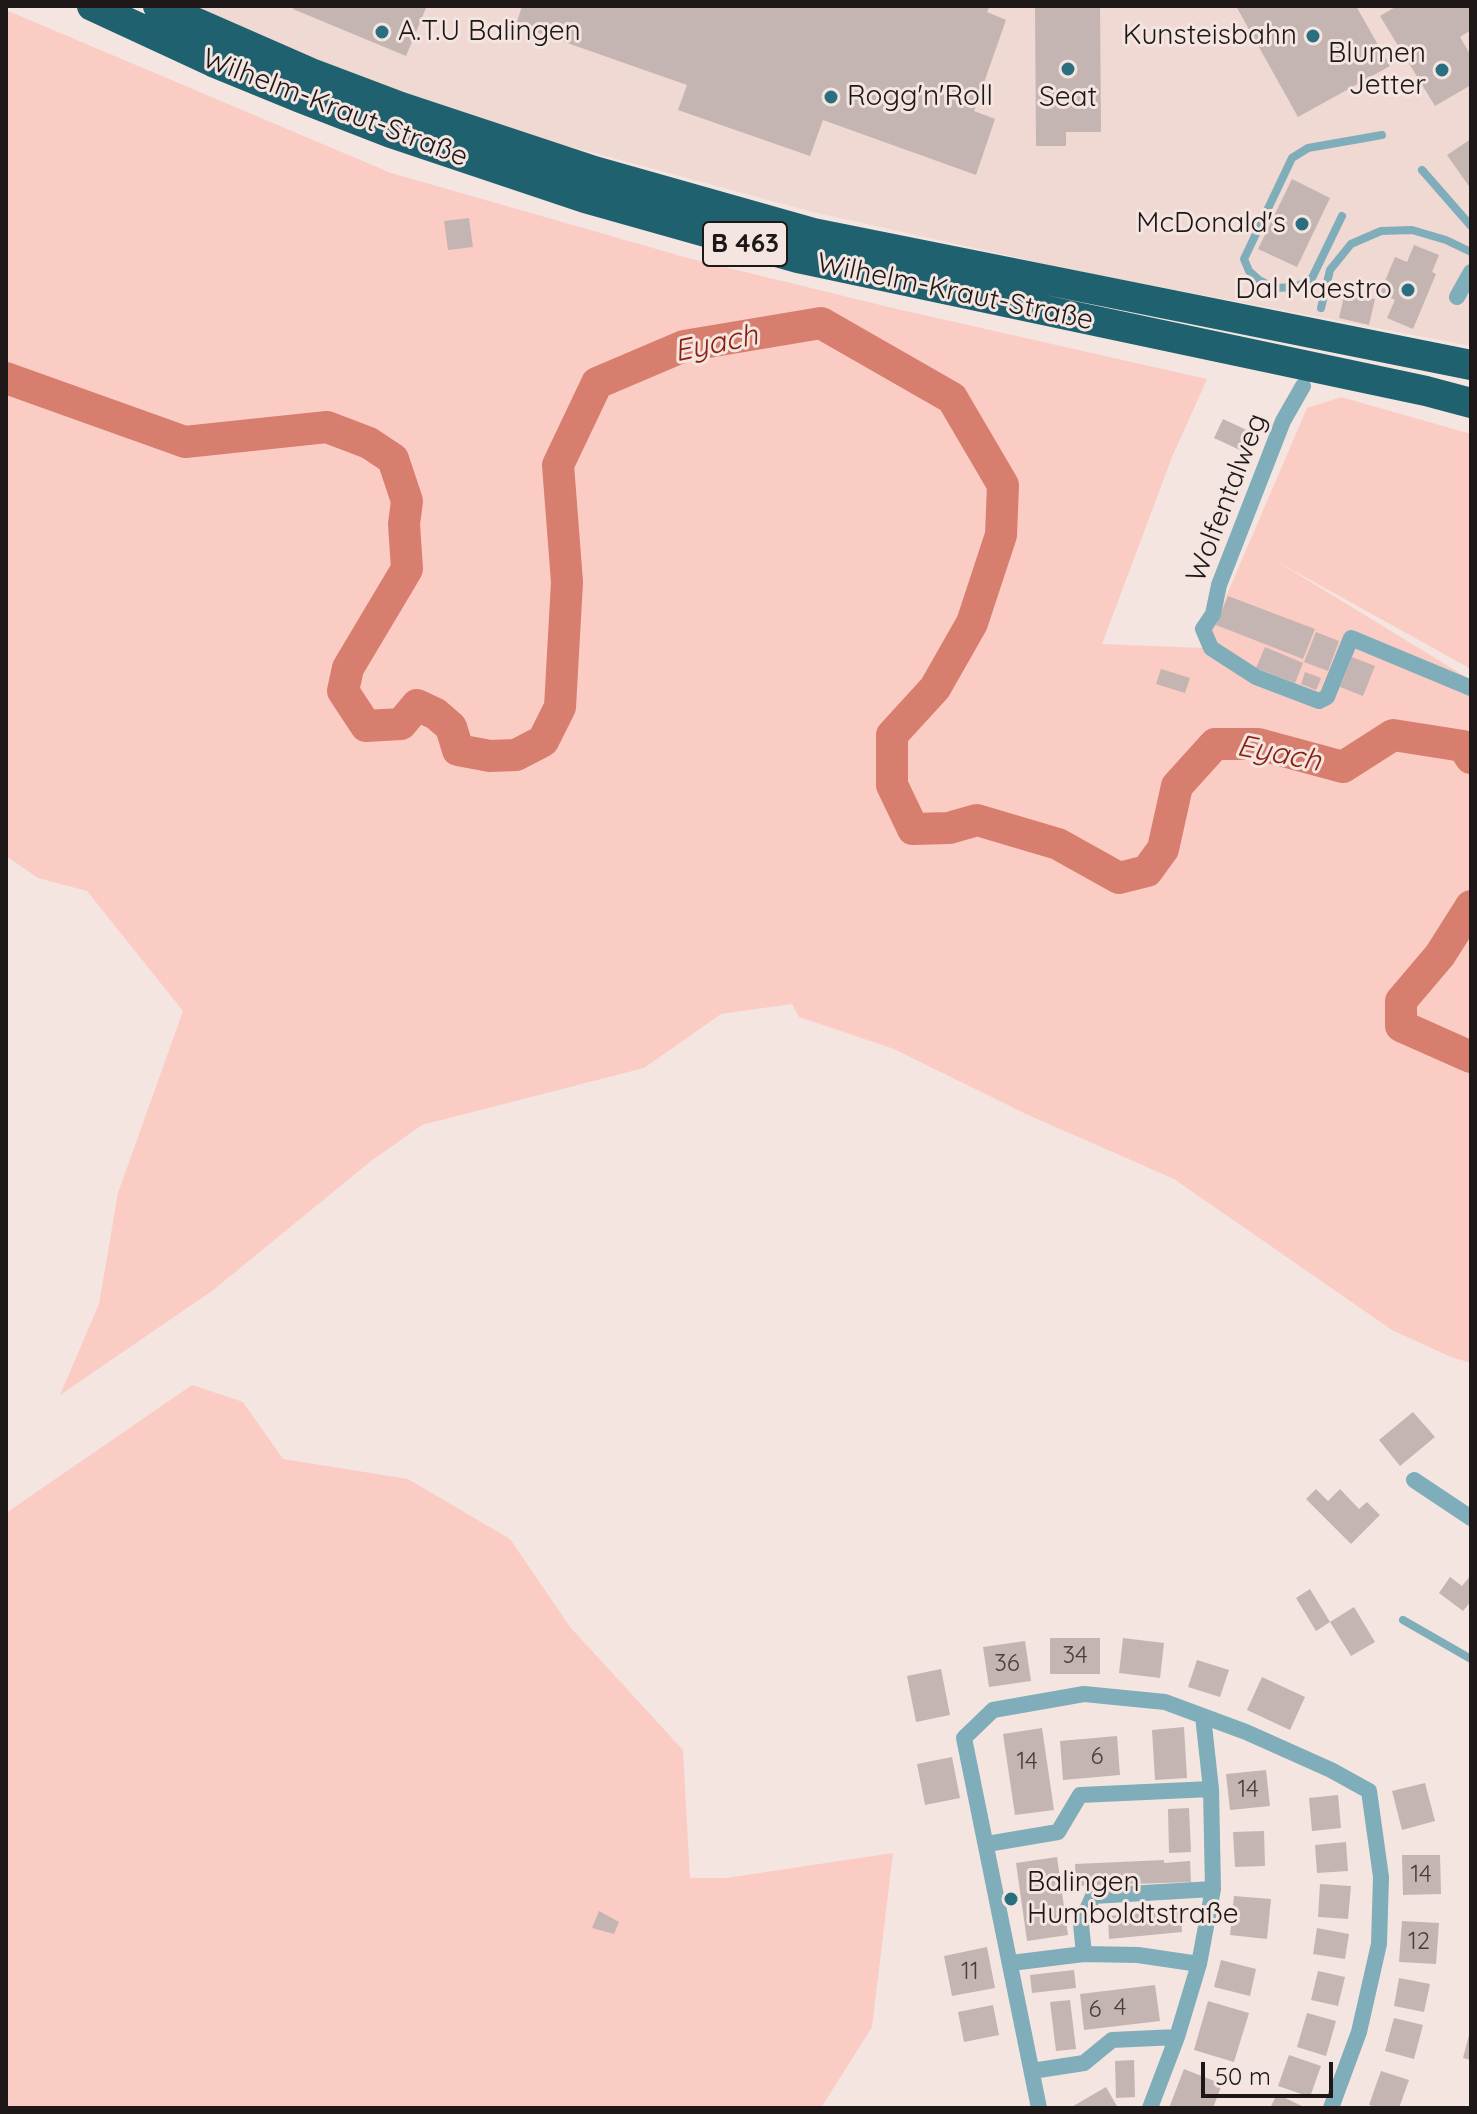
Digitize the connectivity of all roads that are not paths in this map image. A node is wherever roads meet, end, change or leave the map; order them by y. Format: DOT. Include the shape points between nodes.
graph roads {
  1 [pos="92,6"];
  2 [pos="158,6"];
  3 [pos="1382,135"];
  4 [pos="1422,170"];
  5 [pos="1342,216"];
  6 [pos="1471,226"];
  7 [pos="1471,252"];
  8 [pos="1471,272"];
  9 [pos="1457,297"];
  10 [pos="1321,308"];
  11 [pos="1471,365"];
  12 [pos="1303,386"];
  13 [pos="1471,403"];
  14 [pos="1471,688"];
  15 [pos="1414,1480"];
  16 [pos="1471,1518"];
  17 [pos="1403,1620"];
  18 [pos="1471,1659"];
  19 [pos="1203,1716"];
  20 [pos="1211,1789"];
  21 [pos="987,1844"];
  22 [pos="1213,1889"];
  23 [pos="1084,1954"];
  24 [pos="1011,1963"];
  25 [pos="1199,1964"];
  26 [pos="1177,2037"];
  27 [pos="1032,2071"];
  28 [pos="1039,2108"];
  29 [pos="1150,2108"];
  30 [pos="1331,2108"];
  1 -- 13 [label="highway, Wilhelm-Kraut-Straße / B 463" via="213,62 391,133 600,202 798,258"];
  2 -- 11 [label="highway, Wilhelm-Kraut-Straße / B 463" via="401,107 594,171 813,233"];
  3 -- 5 [label="lane" via="1308,148 1292,158 1244,259 1249,271 1275,288 1296,287 1312,278"];
  4 -- 6 [label="lane"];
  7 -- 10 [label="lane" via="1412,230 1381,231 1351,244 1330,270"];
  8 -- 9 [label="street"];
  12 -- 14 [label="street, Wolfentalweg" via="1283,421 1203,629 1211,648 1256,677 1319,701 1327,697 1351,638"];
  15 -- 16 [label="street"];
  17 -- 18 [label="lane"];
  19 -- 20 [label="street"];
  19 -- 21 [label="street" via="1165,1702 1084,1694 993,1710 964,1738"];
  19 -- 30 [label="street" via="1369,1791 1381,1877 1379,1944 1359,2032"];
  20 -- 21 [label="street" via="1080,1795 1058,1832"];
  20 -- 22 [label="street"];
  21 -- 24 [label="street"];
  22 -- 23 [label="street" via="1093,1896 1081,1924"];
  22 -- 25 [label="street"];
  23 -- 24 [label="street"];
  23 -- 25 [label="street"];
  24 -- 27 [label="street"];
  25 -- 26 [label="street"];
  26 -- 27 [label="street" via="1112,2040 1084,2063"];
  26 -- 29 [label="street"];
  27 -- 28 [label="street"];
}
